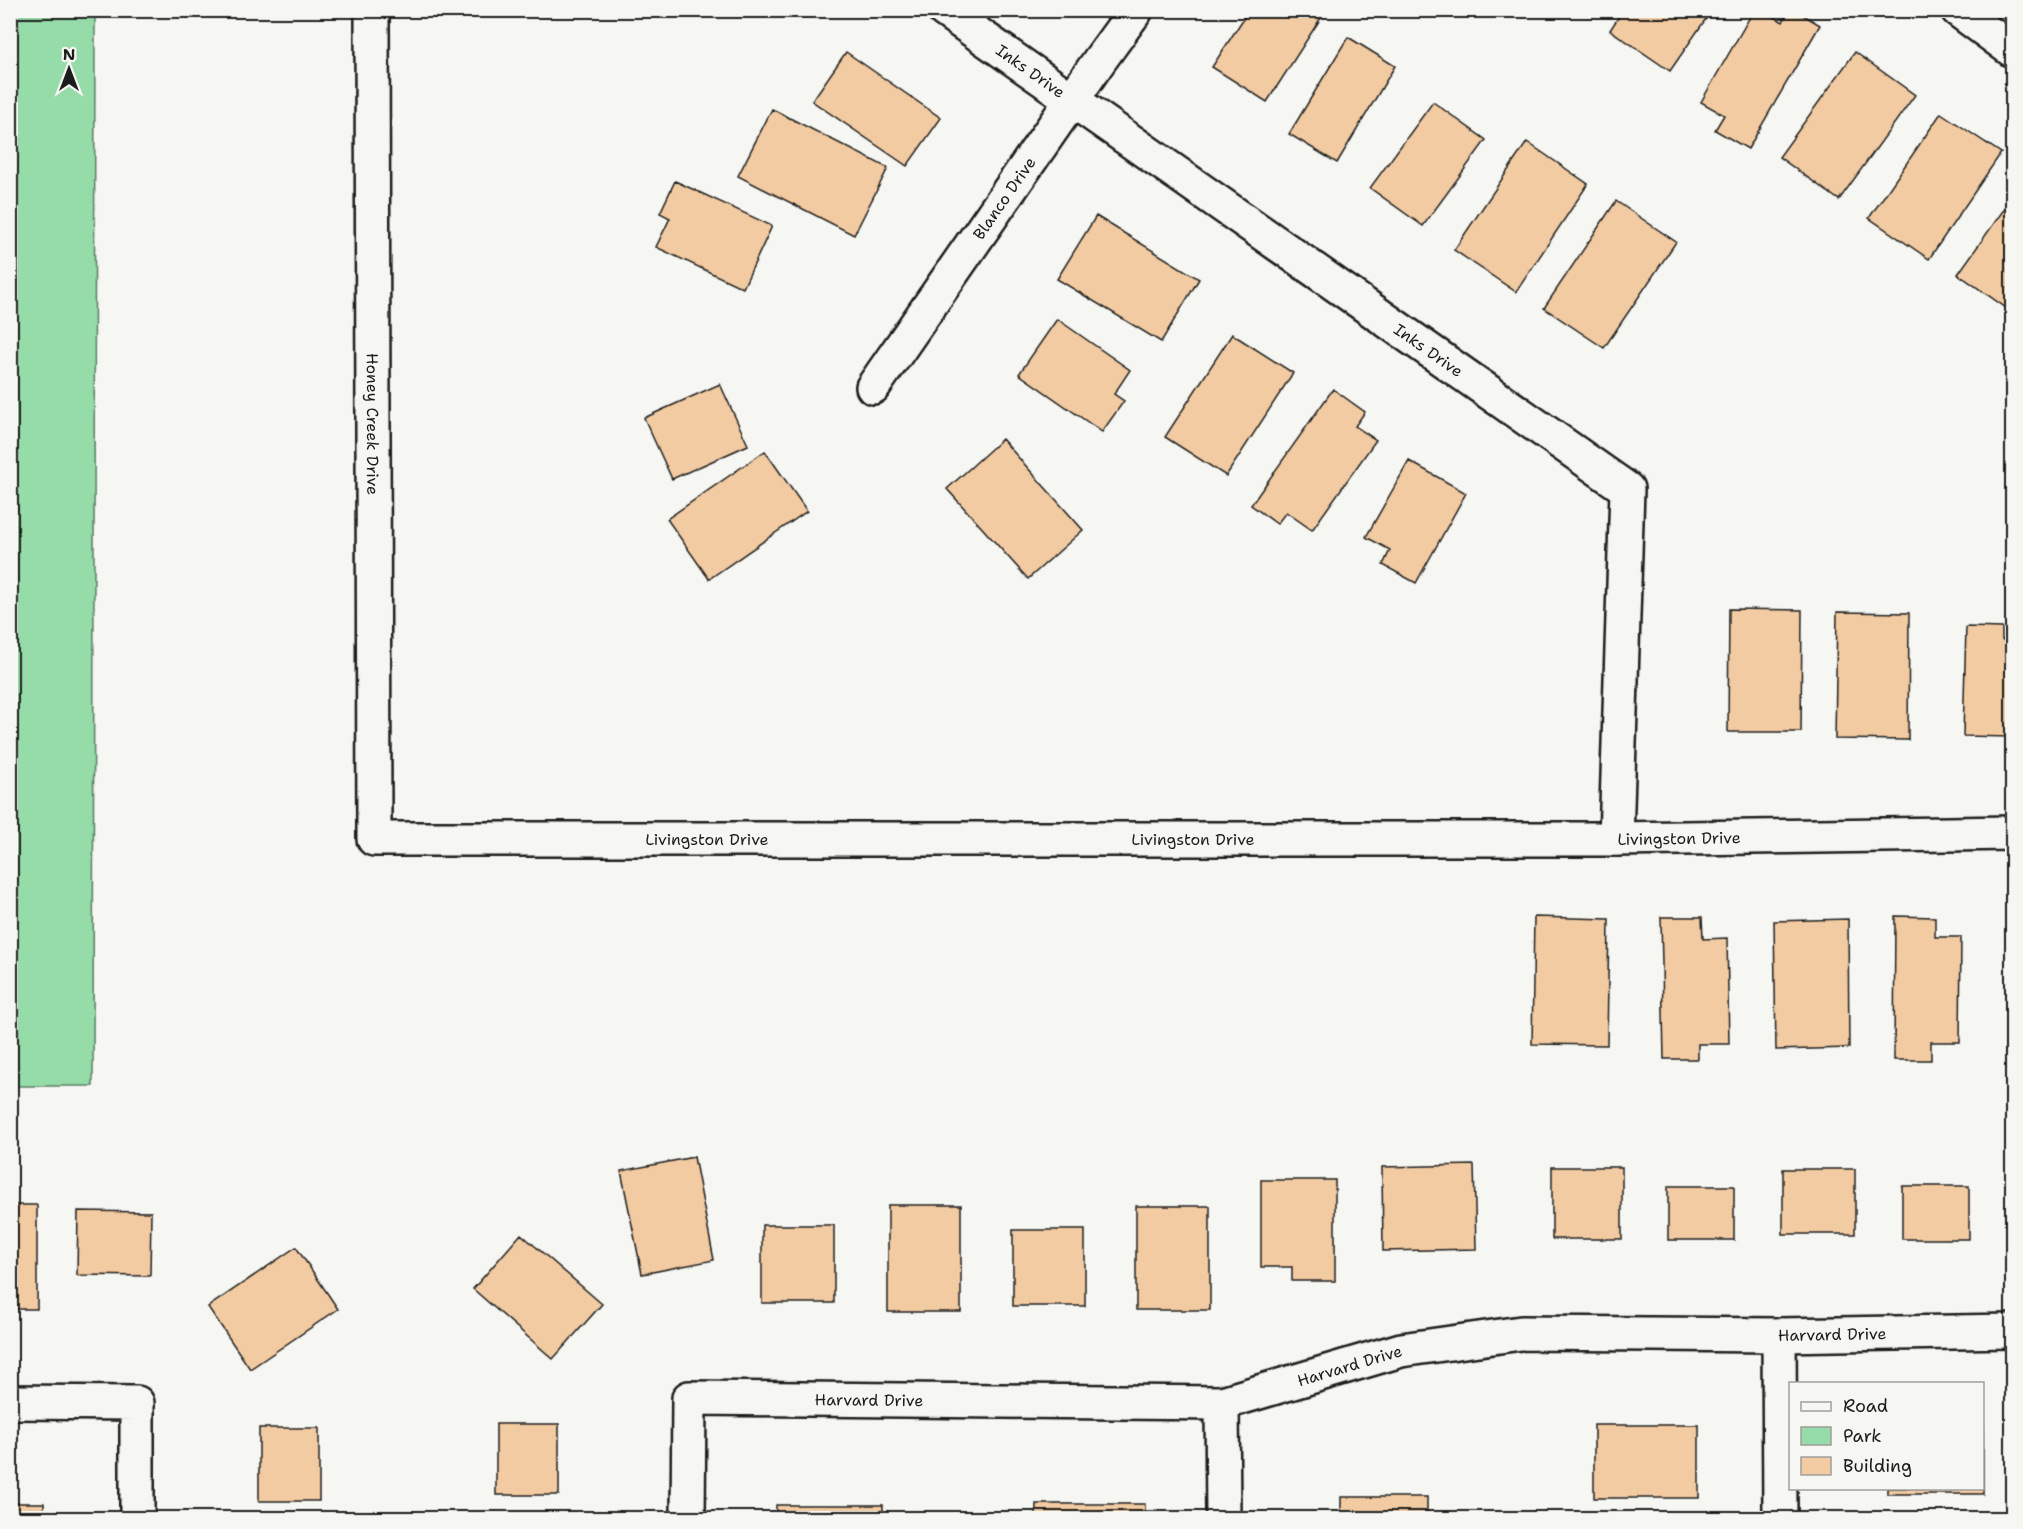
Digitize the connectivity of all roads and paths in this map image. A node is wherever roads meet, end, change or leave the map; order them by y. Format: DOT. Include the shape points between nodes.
graph roads {
  1 [pos="372,10"];
  2 [pos="944,10"];
  3 [pos="1136,10"];
  4 [pos="1958,10"];
  5 [pos="2013,50"];
  6 [pos="1073,100"];
  7 [pos="873,387"];
  8 [pos="2013,832"];
  9 [pos="374,839"];
  10 [pos="1616,839"];
  11 [pos="2013,1331"];
  12 [pos="1779,1335"];
  13 [pos="10,1402"];
  14 [pos="1222,1403"];
  15 [pos="136,1518"];
  16 [pos="688,1518"];
  17 [pos="1223,1518"];
  18 [pos="1780,1518"];
  1 -- 9 [label="street, Honey Creek Drive"];
  2 -- 6 [label="street, Inks Drive"];
  3 -- 6 [label="street, Blanco Drive"];
  4 -- 5 [label="street"];
  6 -- 7 [label="street, Blanco Drive"];
  6 -- 10 [label="street, Inks Drive" via="1627,489"];
  8 -- 10 [label="street, Livingston Drive"];
  9 -- 10 [label="street, Livingston Drive"];
  11 -- 12 [label="street, Harvard Drive"];
  12 -- 14 [label="street, Harvard Drive" via="1521,1333 1401,1350"];
  12 -- 18 [label="street"];
  13 -- 15 [label="street" via="137,1403"];
  14 -- 16 [label="street, Harvard Drive" via="689,1398"];
  14 -- 17 [label="street"];
}
